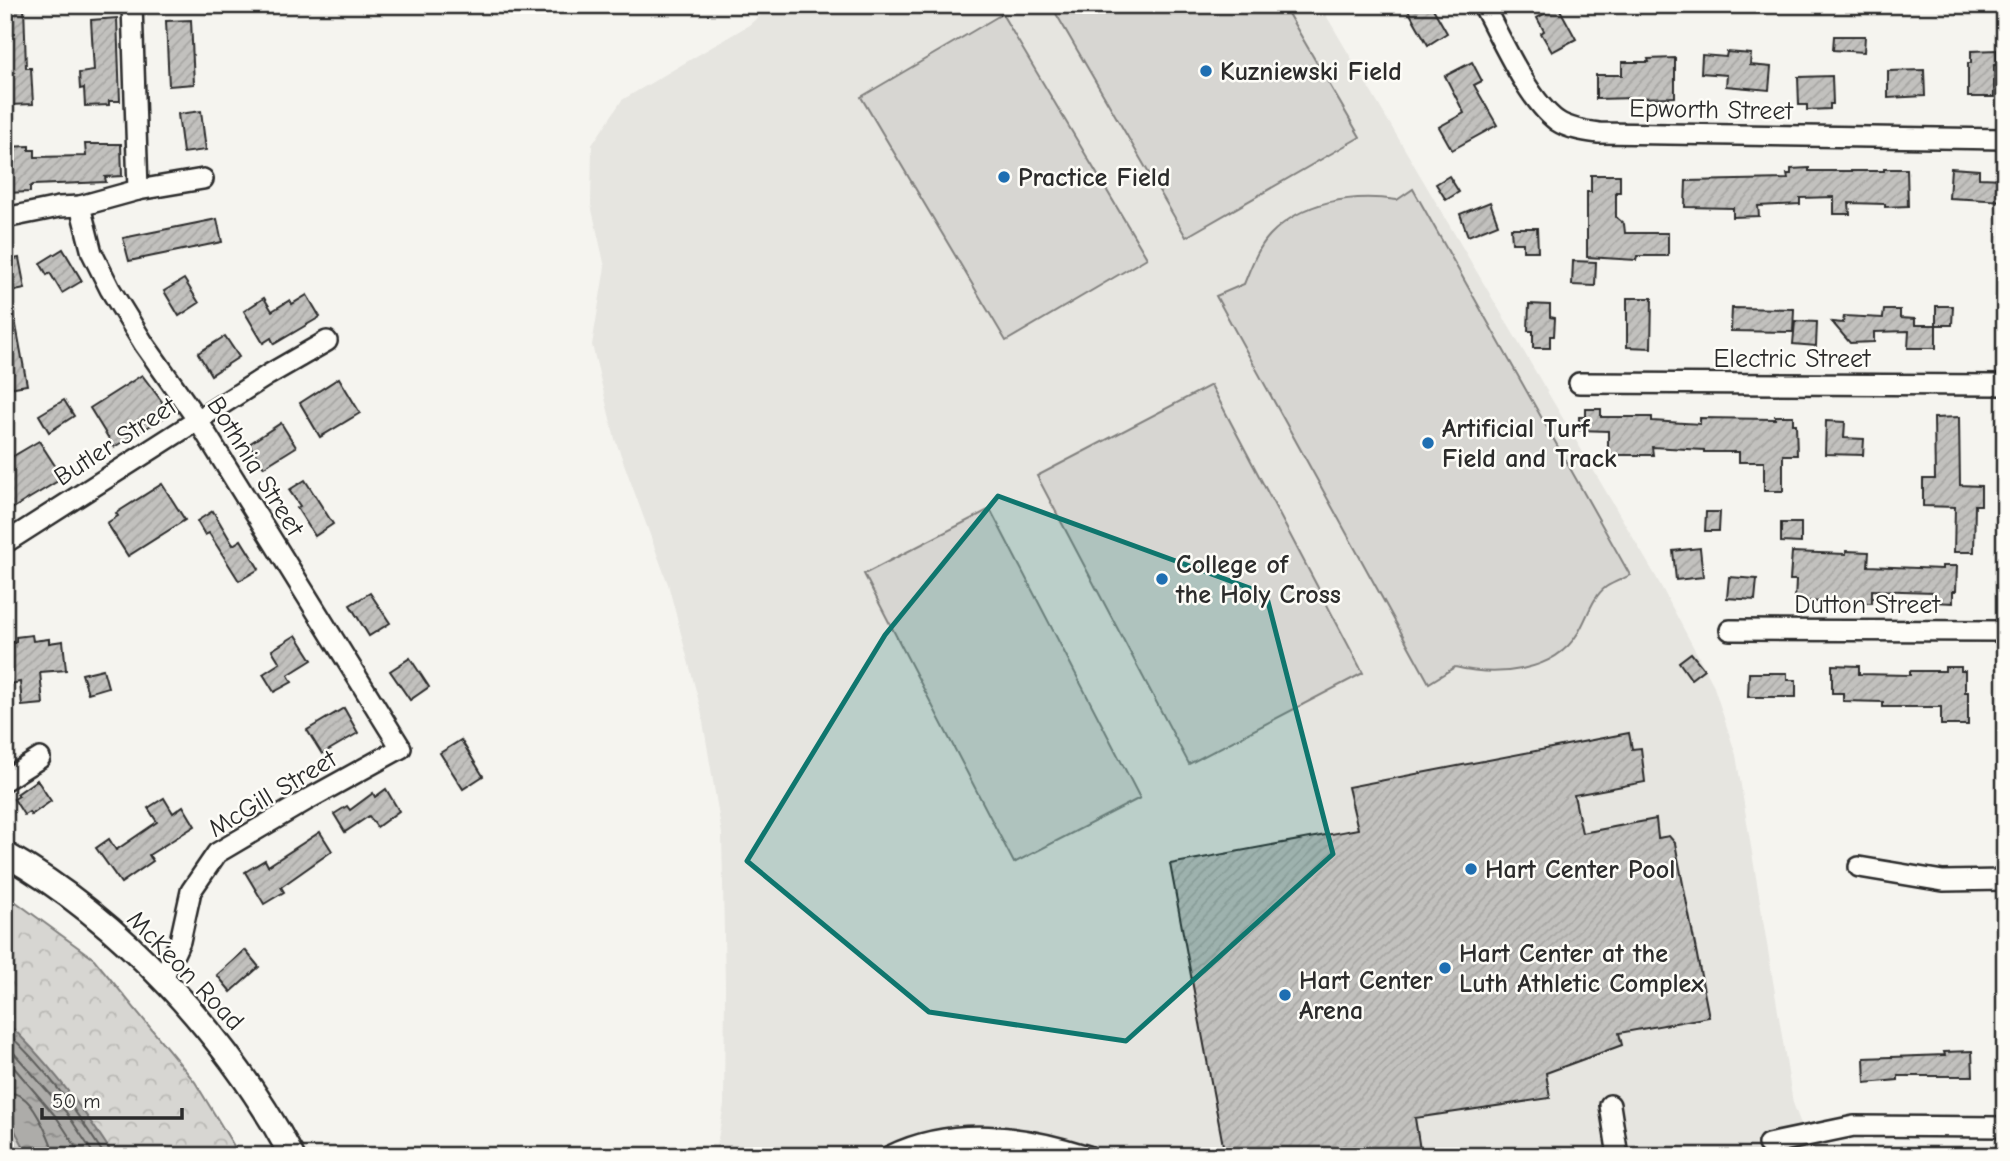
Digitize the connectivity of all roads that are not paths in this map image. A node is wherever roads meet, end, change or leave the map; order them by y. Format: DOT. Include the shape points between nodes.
graph roads {
  1 [pos="132,5"];
  2 [pos="1483,5"];
  3 [pos="2005,139"];
  4 [pos="204,179"];
  5 [pos="138,190"];
  6 [pos="80,206"];
  7 [pos="5,218"];
  8 [pos="327,341"];
  9 [pos="1579,383"];
  10 [pos="2005,386"];
  11 [pos="197,419"];
  12 [pos="5,543"];
  13 [pos="1730,630"];
  14 [pos="2005,631"];
  15 [pos="401,748"];
  16 [pos="40,758"];
  17 [pos="5,780"];
  18 [pos="5,854"];
  19 [pos="1859,867"];
  20 [pos="2005,880"];
  21 [pos="162,980"];
  22 [pos="1610,1105"];
  23 [pos="2005,1127"];
  24 [pos="1768,1144"];
  25 [pos="292,1156"];
  26 [pos="890,1156"];
  27 [pos="1088,1156"];
  28 [pos="1618,1156"];
  1 -- 5 [label="street"];
  2 -- 3 [label="street, Epworth Street" via="1541,106 1558,122 1578,130"];
  4 -- 5 [label="street"];
  5 -- 6 [label="street"];
  6 -- 7 [label="street"];
  6 -- 11 [label="street, Bothnia Street" via="92,253 110,289"];
  8 -- 11 [label="street, Butler Street"];
  9 -- 10 [label="street, Electric Street"];
  11 -- 12 [label="street, Butler Street"];
  11 -- 15 [label="street, Bothnia Street"];
  13 -- 14 [label="street, Dutton Street"];
  15 -- 21 [label="street, McGill Street" via="217,853 191,891 180,941"];
  16 -- 17 [label="street"];
  18 -- 21 [label="main road, McKeon Road" via="95,916"];
  19 -- 20 [label="street" via="1942,881"];
  21 -- 25 [label="main road, McKeon Road" via="208,1028 243,1074"];
  22 -- 28 [label="street"];
  23 -- 24 [label="street" via="1854,1126"];
  26 -- 27 [label="street" via="911,1145 948,1137 998,1136 1050,1143"];
}
